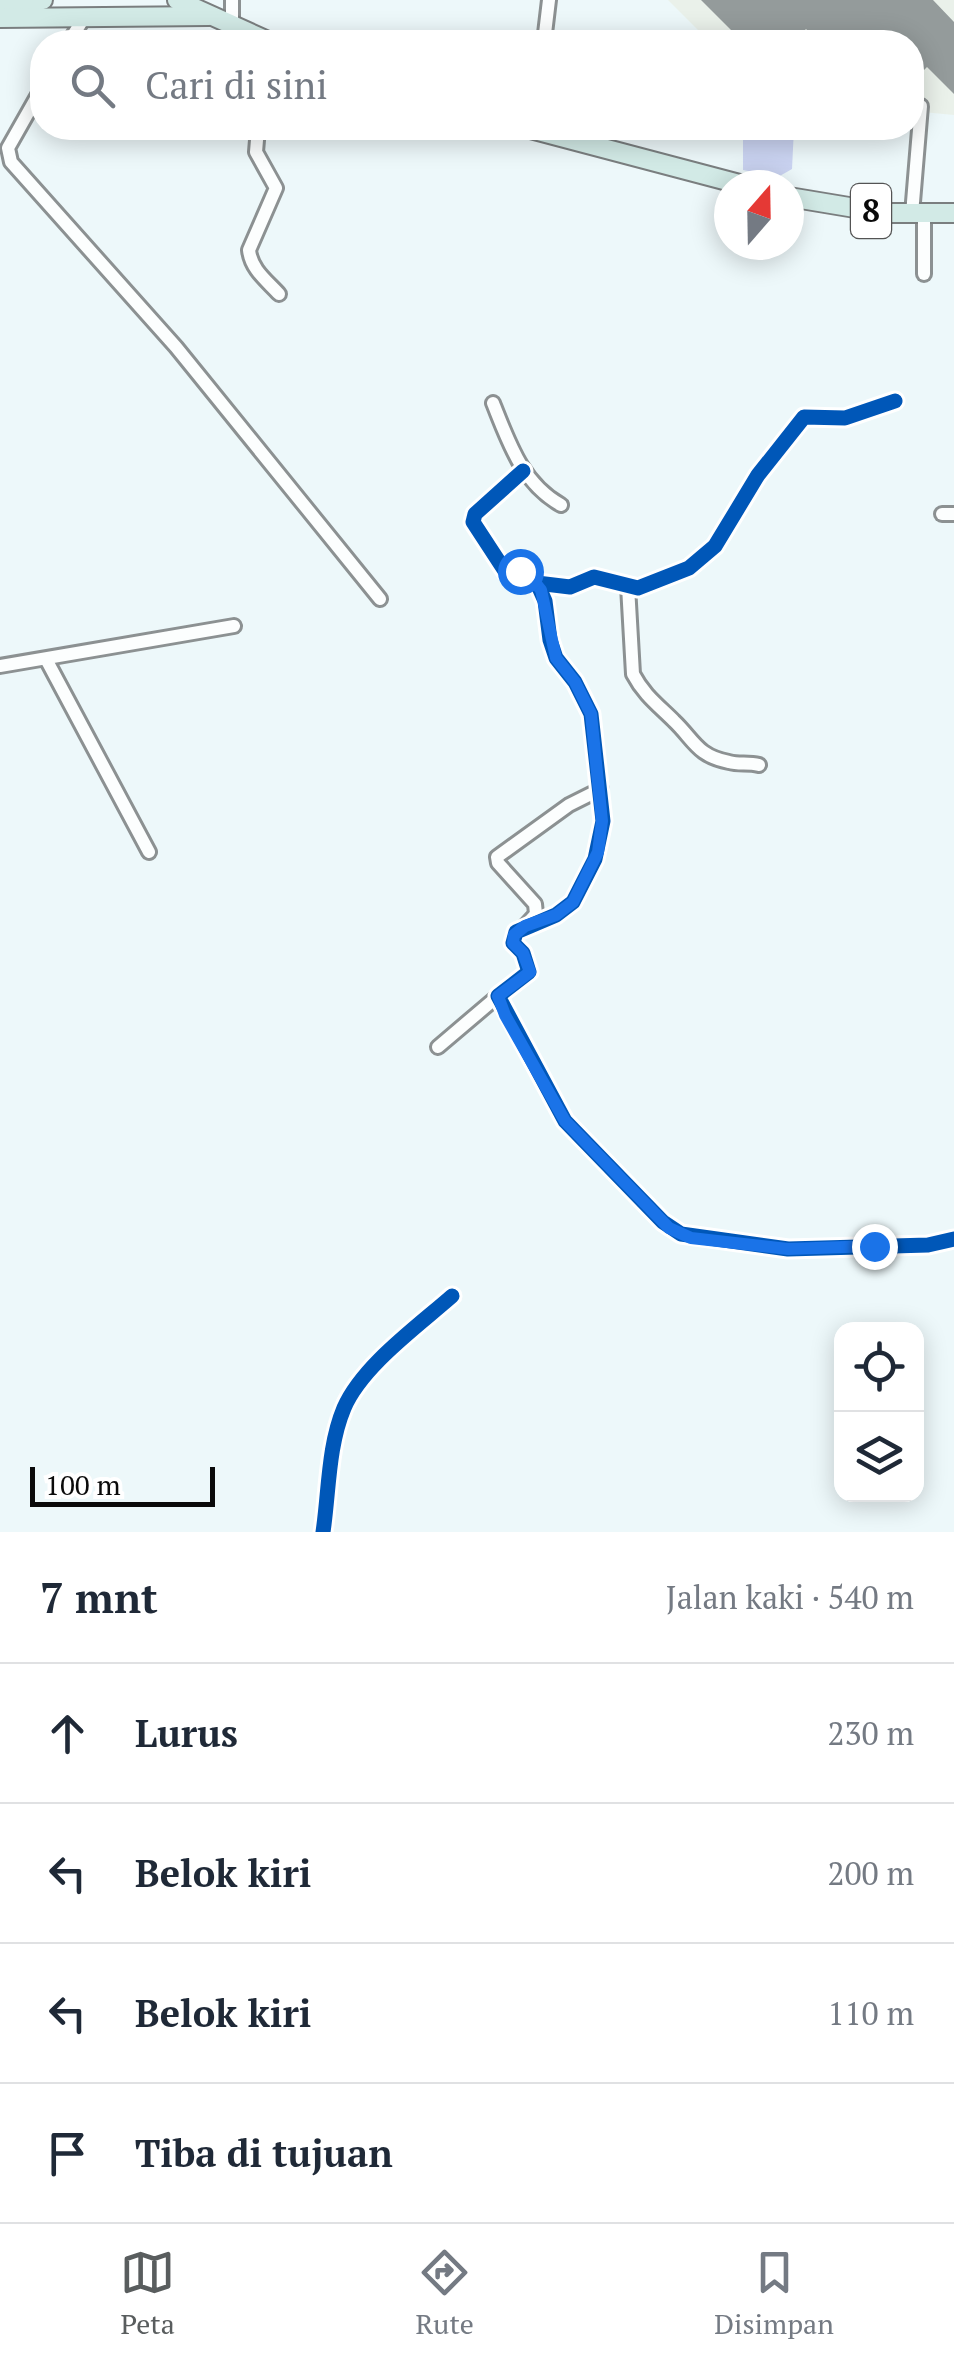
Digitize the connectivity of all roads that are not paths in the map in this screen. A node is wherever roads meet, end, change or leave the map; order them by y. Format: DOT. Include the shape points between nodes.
graph roads {
  1 [pos="43,0"];
  2 [pos="177,0"];
  3 [pos="232,0"];
  4 [pos="549,0"];
  5 [pos="4,5"];
  6 [pos="71,10"];
  7 [pos="209,16"];
  8 [pos="232,24"];
  9 [pos="244,30"];
  10 [pos="545,30"];
  11 [pos="30,110"];
  12 [pos="257,140"];
  13 [pos="576,140"];
  14 [pos="919,140"];
  15 [pos="4,157"];
  16 [pos="714,177"];
  17 [pos="804,200"];
  18 [pos="954,213"];
  19 [pos="918,214"];
  20 [pos="924,274"];
  21 [pos="279,294"];
  22 [pos="895,401"];
  23 [pos="493,403"];
  24 [pos="523,471"];
  25 [pos="562,505"];
  26 [pos="537,583"];
  27 [pos="628,586"];
  28 [pos="380,599"];
  29 [pos="234,626"];
  30 [pos="46,659"];
  31 [pos="0,666"];
  32 [pos="759,765"];
  33 [pos="600,789"];
  34 [pos="149,852"];
  35 [pos="525,926"];
  36 [pos="498,996"];
  37 [pos="438,1047"];
  38 [pos="954,1240"];
  39 [pos="452,1296"];
  40 [pos="322,1532"];
  1 -- 5 [label="highway"];
  2 -- 7 [label="highway"];
  3 -- 8 [label="street"];
  4 -- 10 [label="street"];
  5 -- 6 [label="highway"];
  6 -- 7 [label="highway"];
  7 -- 8 [label="highway"];
  8 -- 9 [label="highway"];
  11 -- 15 [label="street"];
  12 -- 21 [label="street" via="256,152 276,188 250,257"];
  13 -- 16 [label="highway"];
  14 -- 19 [label="street"];
  15 -- 28 [label="street" via="209,386"];
  17 -- 19 [label="highway, 8"];
  18 -- 19 [label="highway, 8"];
  19 -- 20 [label="street"];
  22 -- 27 [label="street" via="845,418 804,417 704,558 647,586"];
  23 -- 24 [label="street"];
  24 -- 25 [label="street"];
  24 -- 26 [label="street" via="473,518 504,571 524,572"];
  26 -- 27 [label="street" via="570,587 594,577"];
  26 -- 33 [label="street" via="556,658 591,714"];
  27 -- 32 [label="street" via="639,686 692,745 730,763"];
  29 -- 30 [label="street"];
  30 -- 31 [label="street"];
  30 -- 34 [label="street"];
  33 -- 35 [label="street" via="600,842 579,892 561,912"];
  33 -- 35 [label="street" via="497,857 535,904 536,914"];
  35 -- 36 [label="street" via="513,943 530,972"];
  36 -- 37 [label="street"];
  36 -- 38 [label="street" via="565,1121 681,1234 788,1249"];
  39 -- 40 [label="street" via="350,1397 338,1429"];
}
